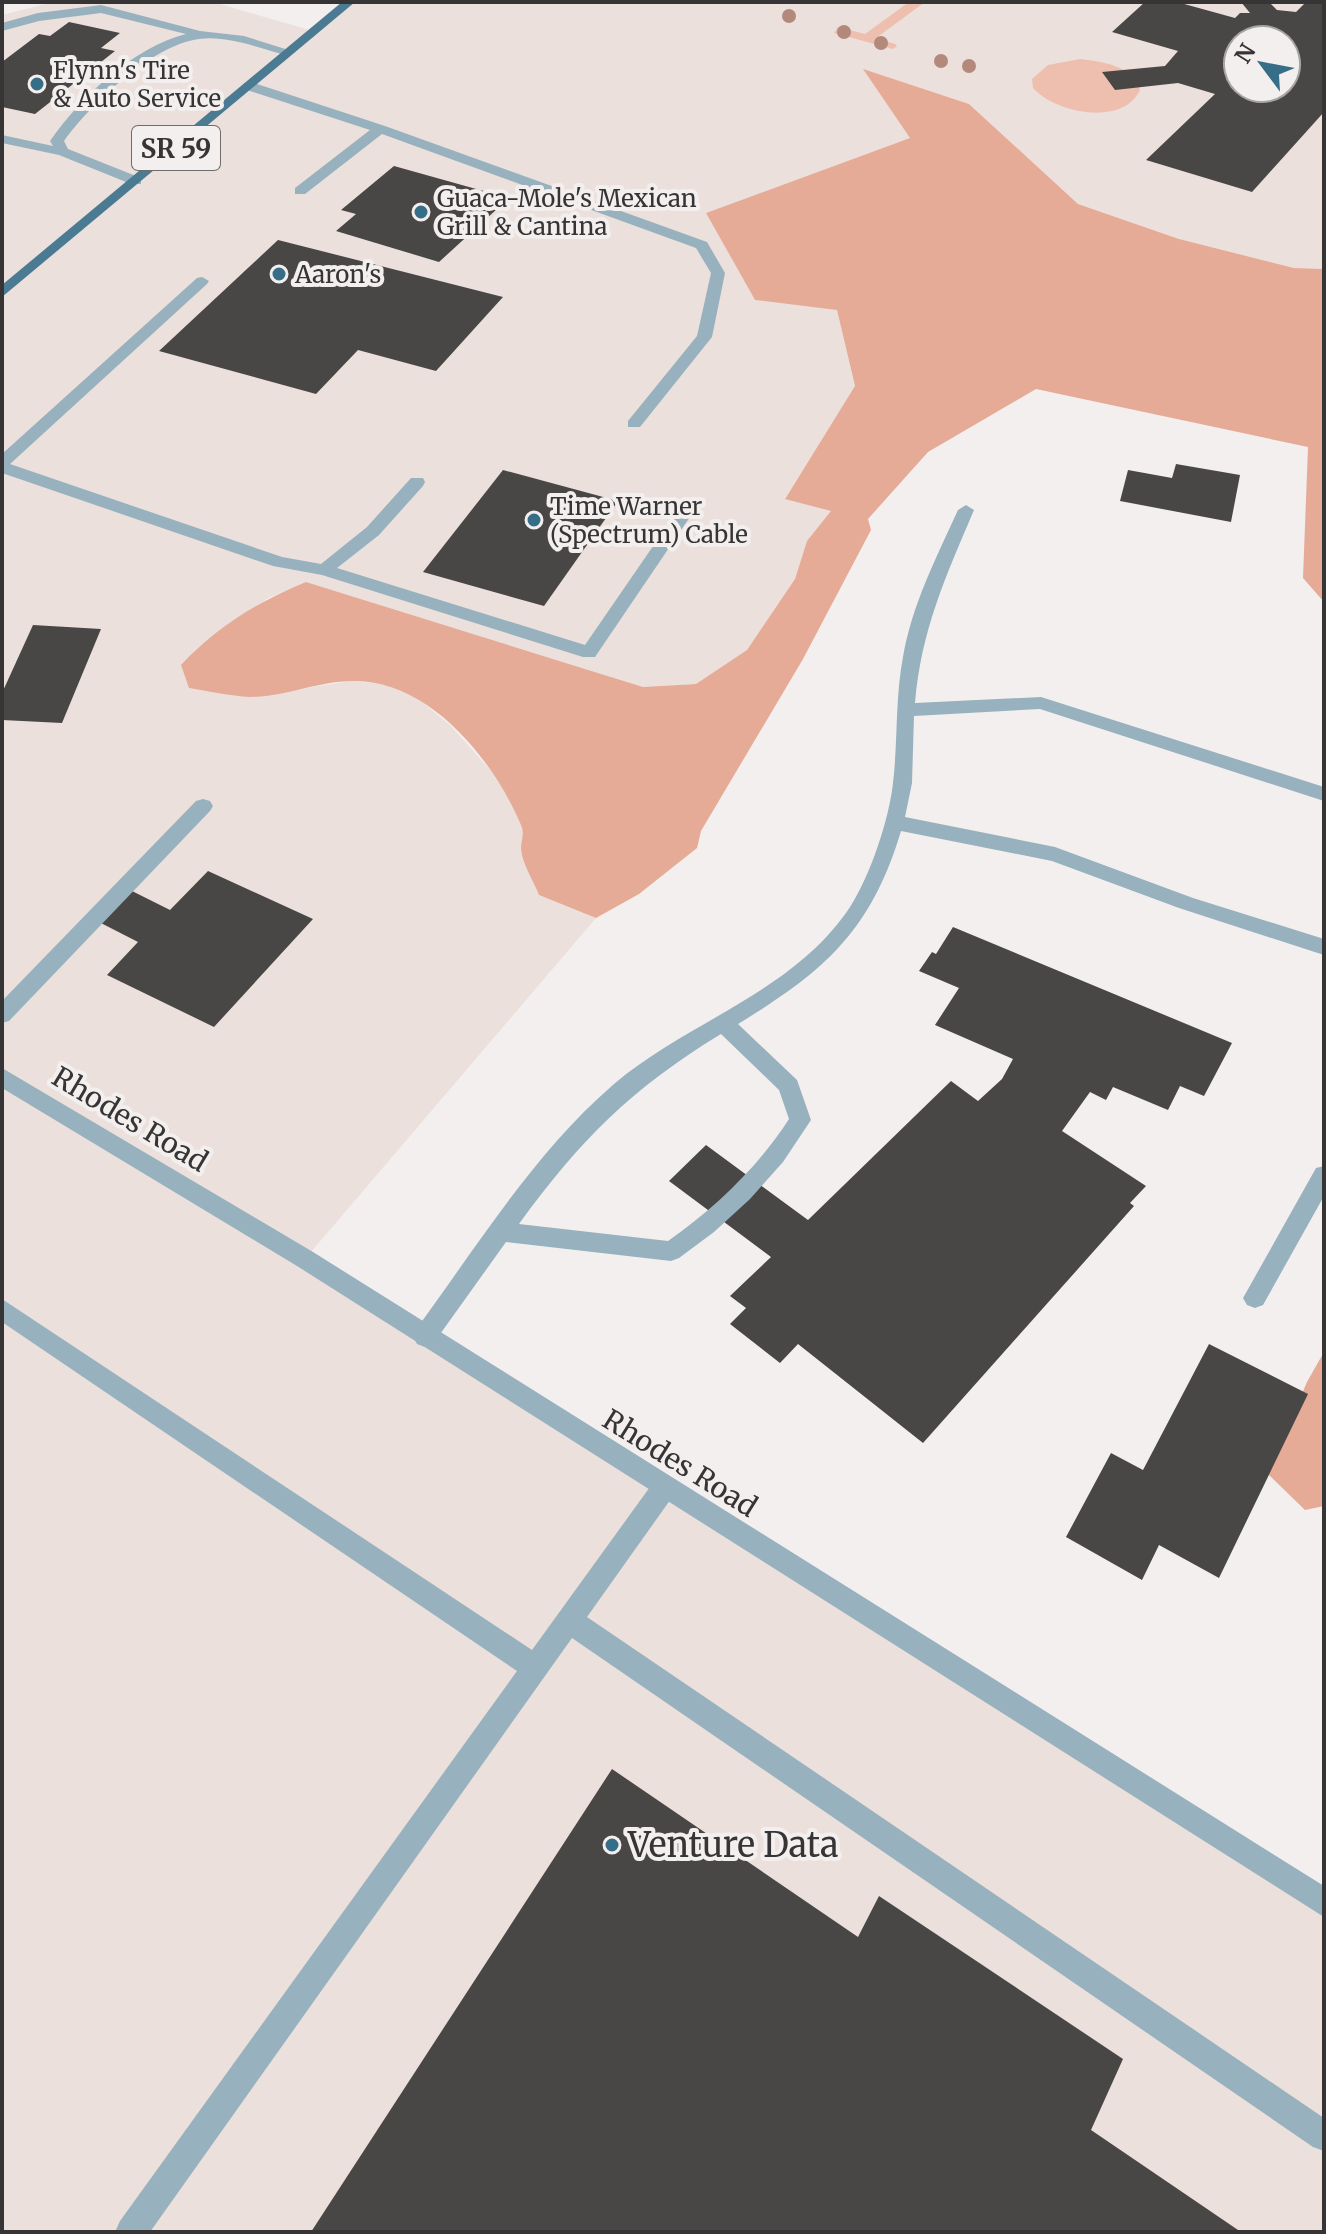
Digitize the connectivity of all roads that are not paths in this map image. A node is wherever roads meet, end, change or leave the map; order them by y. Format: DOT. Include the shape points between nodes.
graph roads {
  1 [pos="349,2"];
  2 [pos="2,27"];
  3 [pos="200,35"];
  4 [pos="289,52"];
  5 [pos="249,86"];
  6 [pos="380,129"];
  7 [pos="2,139"];
  8 [pos="63,152"];
  9 [pos="136,181"];
  10 [pos="300,191"];
  11 [pos="202,281"];
  12 [pos="2,293"];
  13 [pos="634,424"];
  14 [pos="2,465"];
  15 [pos="417,482"];
  16 [pos="966,510"];
  17 [pos="686,511"];
  18 [pos="324,570"];
  19 [pos="905,710"];
  20 [pos="1324,794"];
  21 [pos="203,806"];
  22 [pos="892,822"];
  23 [pos="1324,947"];
  24 [pos="2,1015"];
  25 [pos="722,1022"];
  26 [pos="2,1077"];
  27 [pos="1324,1175"];
  28 [pos="501,1232"];
  29 [pos="1255,1298"];
  30 [pos="2,1309"];
  31 [pos="425,1336"];
  32 [pos="664,1488"];
  33 [pos="569,1620"];
  34 [pos="536,1668"];
  35 [pos="1324,1903"];
  36 [pos="1324,2136"];
  37 [pos="131,2232"];
  1 -- 4 [label="main road, SR 59"];
  2 -- 3 [label="street" via="101,9"];
  3 -- 4 [label="street"];
  3 -- 8 [label="street" via="171,41 130,70 68,123 57,141"];
  4 -- 5 [label="main road, SR 59"];
  5 -- 6 [label="street"];
  5 -- 9 [label="main road, SR 59"];
  6 -- 10 [label="street"];
  6 -- 13 [label="street" via="702,245 718,273 704,337"];
  7 -- 8 [label="street"];
  8 -- 9 [label="street"];
  9 -- 12 [label="main road, SR 59"];
  11 -- 14 [label="street"];
  14 -- 18 [label="street" via="279,562"];
  15 -- 18 [label="street" via="373,531"];
  16 -- 19 [label="street" via="924,604"];
  17 -- 18 [label="street" via="589,653"];
  19 -- 20 [label="street" via="1041,703"];
  19 -- 22 [label="street" via="902,789"];
  21 -- 24 [label="street"];
  22 -- 23 [label="street" via="1055,854"];
  22 -- 25 [label="street" via="876,874 841,935 801,970"];
  25 -- 28 [label="street" via="612,1099 564,1148"];
  25 -- 28 [label="street" via="789,1086 800,1120 784,1147 694,1236 671,1251"];
  26 -- 31 [label="street, Rhodes Road"];
  27 -- 29 [label="street"];
  28 -- 31 [label="street"];
  30 -- 34 [label="street"];
  31 -- 32 [label="street, Rhodes Road"];
  32 -- 33 [label="street"];
  32 -- 35 [label="street, Rhodes Road"];
  33 -- 34 [label="street"];
  33 -- 36 [label="street"];
  34 -- 37 [label="street"];
}
